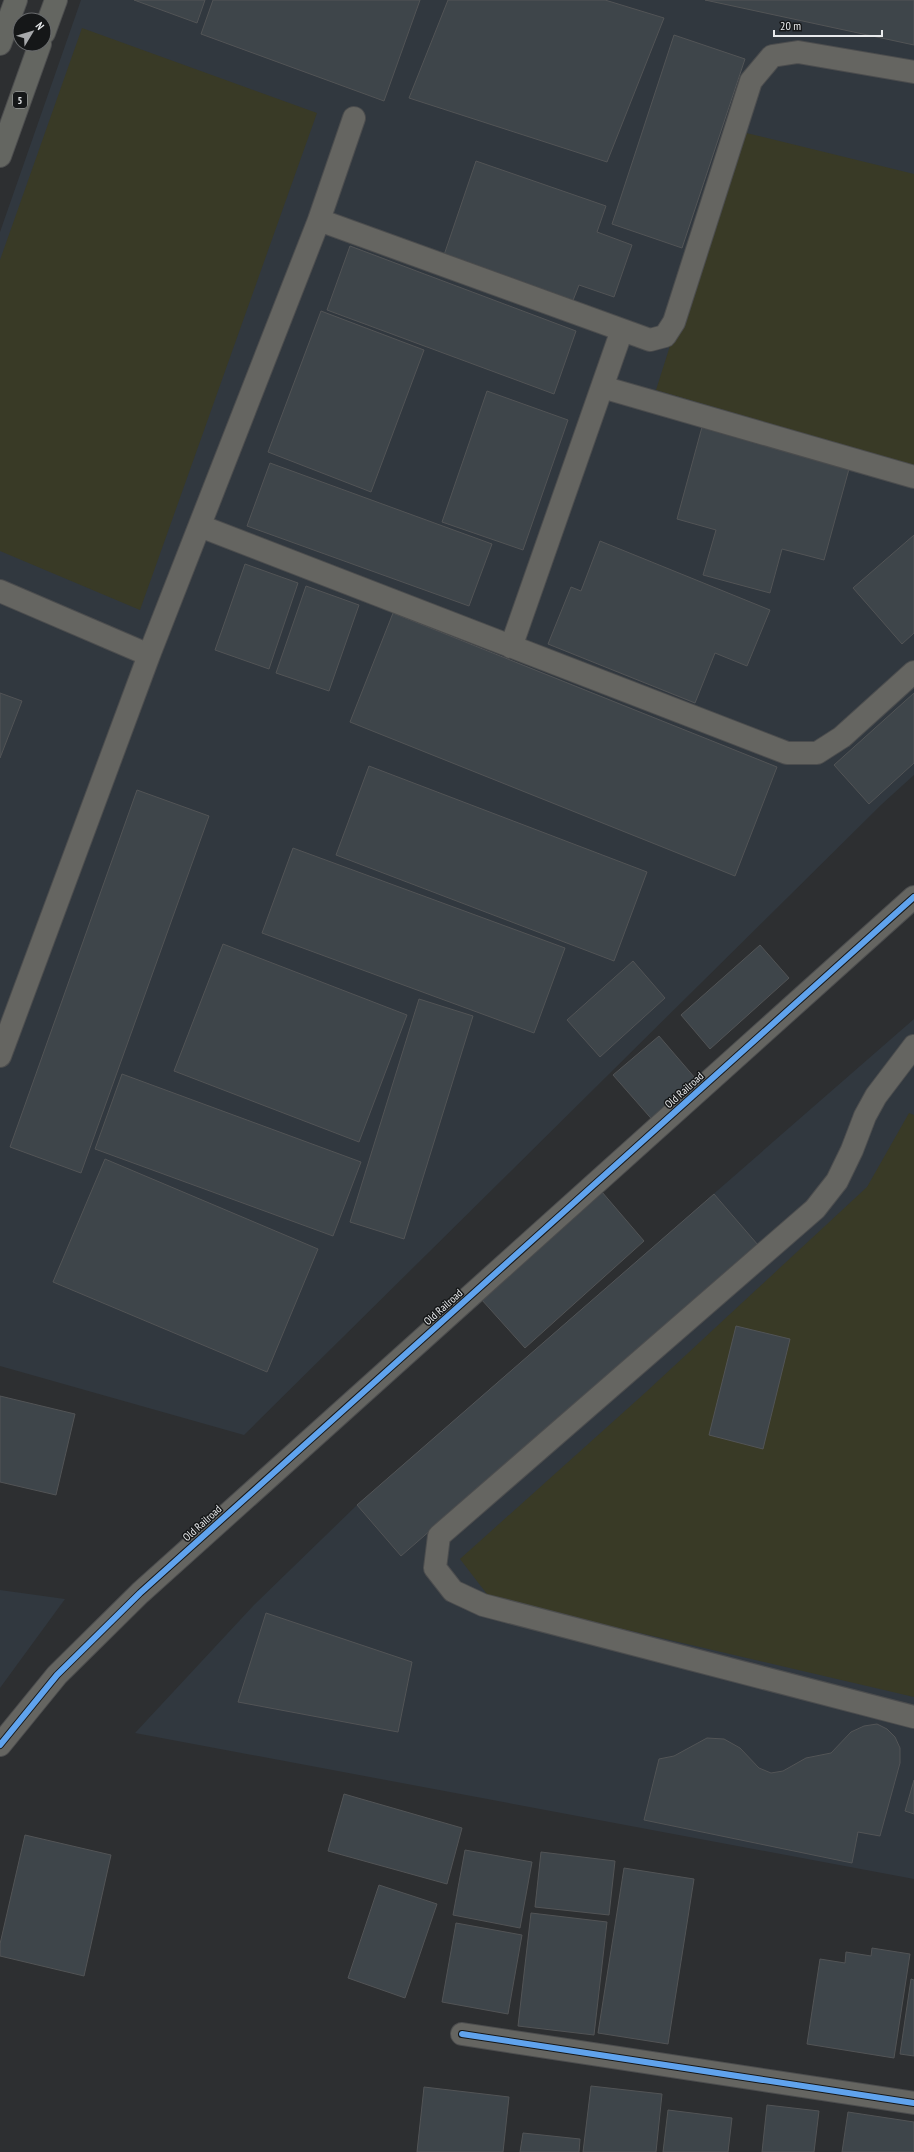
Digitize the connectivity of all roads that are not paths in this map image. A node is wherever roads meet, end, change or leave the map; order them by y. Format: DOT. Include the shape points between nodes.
graph roads {
  1 [pos="16,0"];
  2 [pos="56,0"];
  3 [pos="52,12"];
  4 [pos="0,44"];
  5 [pos="37,52"];
  6 [pos="914,72"];
  7 [pos="354,118"];
  8 [pos="0,156"];
  9 [pos="319,220"];
  10 [pos="622,330"];
  11 [pos="602,387"];
  12 [pos="914,477"];
  13 [pos="200,526"];
  14 [pos="0,591"];
  15 [pos="510,647"];
  16 [pos="149,655"];
  17 [pos="914,672"];
  18 [pos="914,897"];
  19 [pos="914,1046"];
  20 [pos="0,1056"];
  21 [pos="914,1717"];
  22 [pos="0,1745"];
  23 [pos="462,2034"];
  24 [pos="914,2103"];
  1 -- 4 [label="main road"];
  2 -- 3 [label="main road"];
  5 -- 8 [label="main road, 5"];
  6 -- 10 [label="street" via="798,52 772,56 751,81 674,322 665,336 650,340"];
  7 -- 9 [label="street"];
  9 -- 10 [label="street"];
  9 -- 13 [label="street"];
  10 -- 11 [label="street"];
  11 -- 12 [label="street"];
  11 -- 15 [label="street"];
  13 -- 15 [label="street"];
  13 -- 16 [label="street"];
  14 -- 16 [label="street"];
  15 -- 17 [label="street" via="787,753 817,753 836,741"];
  16 -- 20 [label="street"];
  18 -- 22 [label="street, Old Railroad" via="140,1593 57,1675"];
  19 -- 21 [label="street" via="876,1096 837,1181 815,1209 439,1536 434,1568 453,1591 483,1605"];
  23 -- 24 [label="street"];
}
